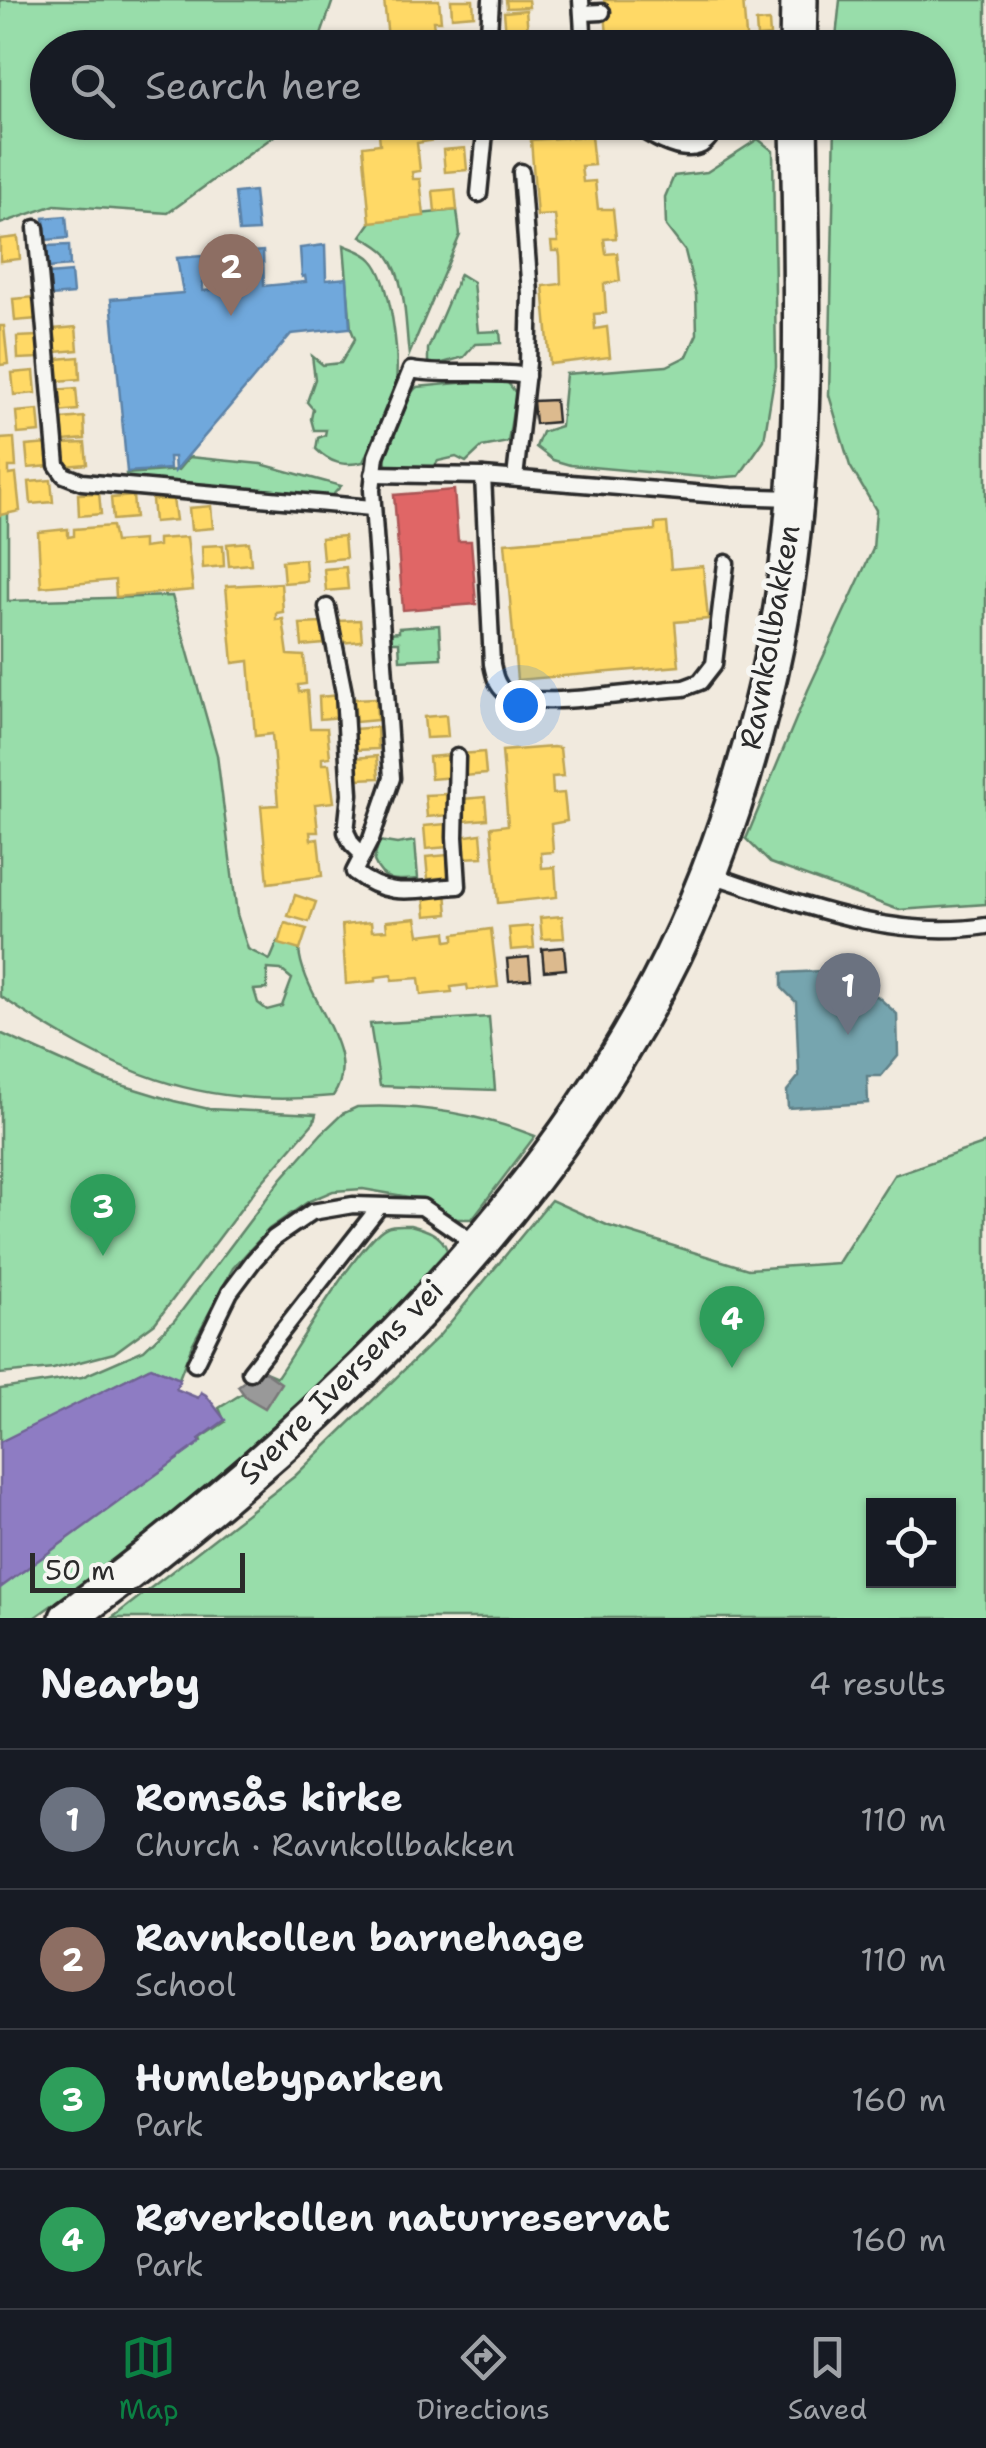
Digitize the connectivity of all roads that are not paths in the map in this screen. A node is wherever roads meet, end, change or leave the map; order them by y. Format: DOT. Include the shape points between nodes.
graph roads {
  1 [pos="492,0"];
  2 [pos="799,0"];
  3 [pos="581,6"];
  4 [pos="602,12"];
  5 [pos="490,30"];
  6 [pos="798,30"];
  7 [pos="484,140"];
  8 [pos="660,140"];
  9 [pos="708,140"];
  10 [pos="798,140"];
  11 [pos="521,172"];
  12 [pos="480,194"];
  13 [pos="36,228"];
  14 [pos="527,376"];
  15 [pos="372,474"];
  16 [pos="483,476"];
  17 [pos="515,478"];
  18 [pos="795,498"];
  19 [pos="372,508"];
  20 [pos="726,563"];
  21 [pos="326,607"];
  22 [pos="457,757"];
  23 [pos="363,854"];
  24 [pos="708,874"];
  25 [pos="986,926"];
  26 [pos="580,1112"];
  27 [pos="379,1207"];
  28 [pos="476,1244"];
  29 [pos="195,1364"];
  30 [pos="250,1372"];
  31 [pos="68,1618"];
  1 -- 5 [label="lane"];
  2 -- 6 [label="street"];
  3 -- 4 [label="lane"];
  7 -- 12 [label="lane"];
  8 -- 9 [label="lane" via="687,149"];
  10 -- 18 [label="street, Ravnkollbakken"];
  11 -- 14 [label="lane" via="530,294"];
  13 -- 19 [label="lane" via="52,414 64,475 82,482"];
  14 -- 15 [label="lane" via="412,370"];
  14 -- 17 [label="lane"];
  15 -- 16 [label="lane"];
  15 -- 19 [label="lane"];
  16 -- 17 [label="lane"];
  16 -- 20 [label="lane" via="492,664 500,688 515,698 700,682 714,664"];
  17 -- 18 [label="lane"];
  18 -- 24 [label="street, Ravnkollbakken" via="759,719"];
  19 -- 23 [label="lane" via="393,769"];
  21 -- 23 [label="lane" via="344,693 346,832"];
  22 -- 23 [label="lane" via="458,886 379,889 354,872"];
  24 -- 25 [label="lane" via="833,914 947,931"];
  24 -- 26 [label="street, Ravnkollbakken" via="656,988"];
  26 -- 28 [label="street, Sverre Iversens vei"];
  27 -- 28 [label="lane" via="422,1207"];
  27 -- 29 [label="lane" via="312,1212 274,1238 230,1292"];
  27 -- 30 [label="lane"];
  28 -- 31 [label="street, Sverre Iversens vei" via="399,1331 276,1451"];
}
